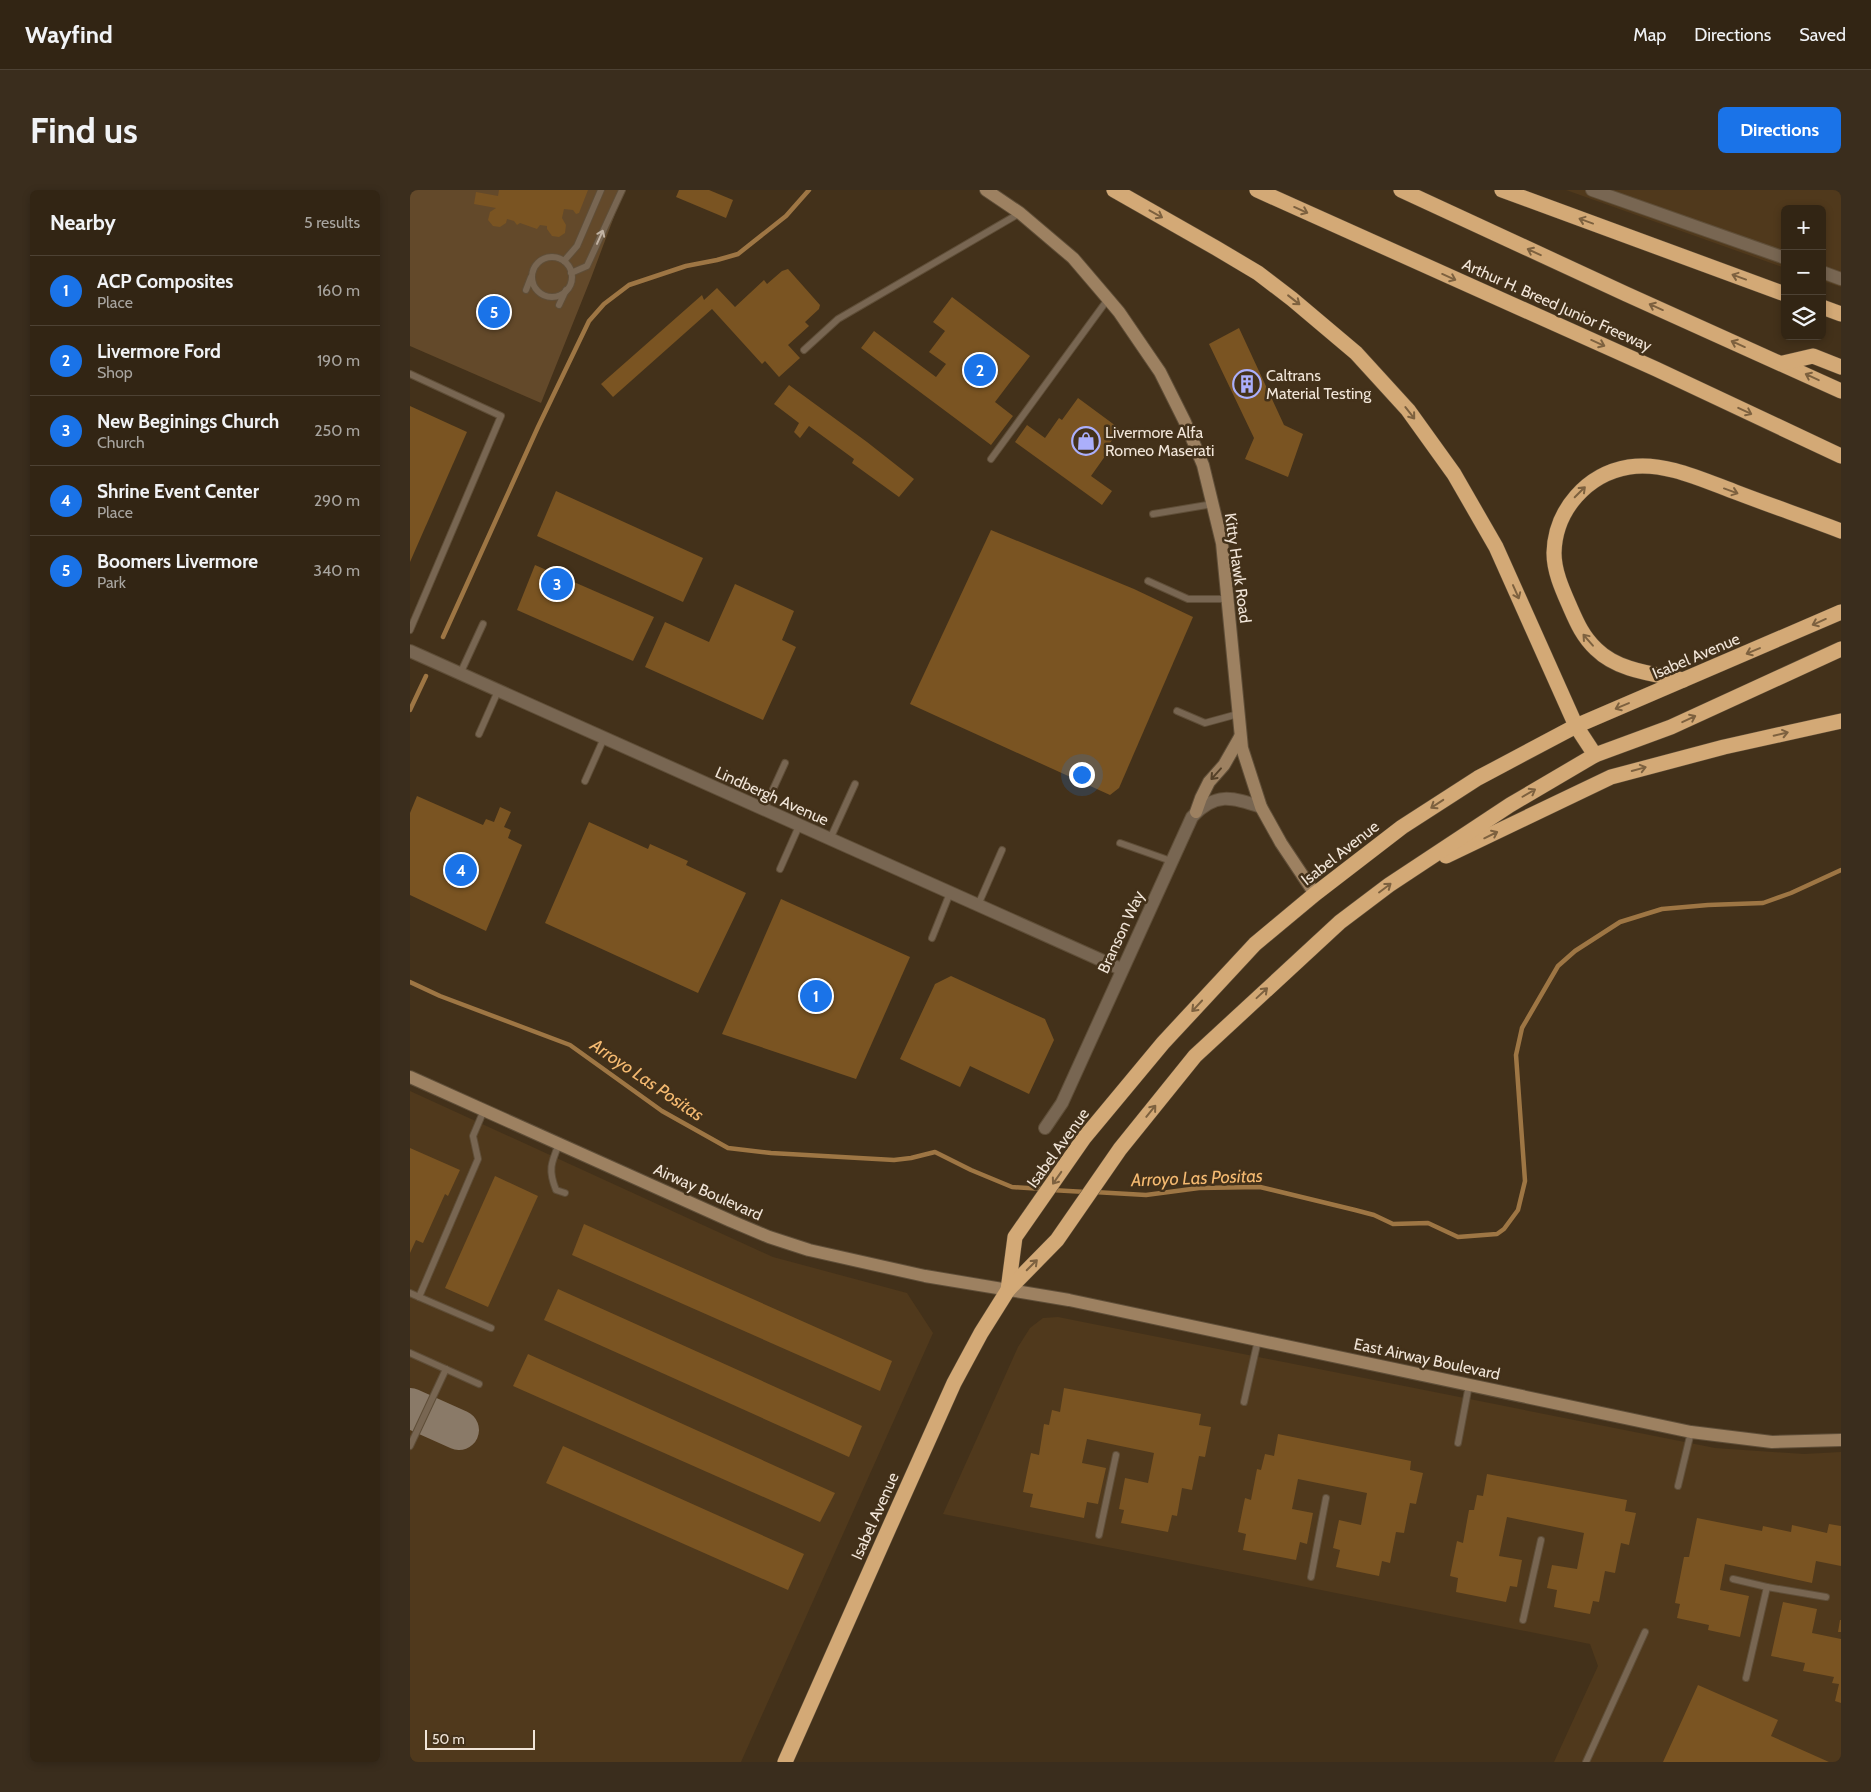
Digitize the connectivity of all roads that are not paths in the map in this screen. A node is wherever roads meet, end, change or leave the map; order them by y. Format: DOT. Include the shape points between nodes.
graph roads {
  1 [pos="601,190"];
  2 [pos="622,190"];
  3 [pos="986,190"];
  4 [pos="1114,190"];
  5 [pos="1257,190"];
  6 [pos="1401,190"];
  7 [pos="1502,190"];
  8 [pos="1592,190"];
  9 [pos="1020,213"];
  10 [pos="1781,257"];
  11 [pos="564,261"];
  12 [pos="571,273"];
  13 [pos="1826,273"];
  14 [pos="532,276"];
  15 [pos="1841,278"];
  16 [pos="567,289"];
  17 [pos="526,290"];
  18 [pos="1781,293"];
  19 [pos="1108,299"];
  20 [pos="559,305"];
  21 [pos="1826,308"];
  22 [pos="1841,314"];
  23 [pos="804,350"];
  24 [pos="1783,363"];
  25 [pos="1841,367"];
  26 [pos="410,374"];
  27 [pos="1841,391"];
  28 [pos="1841,456"];
  29 [pos="991,459"];
  30 [pos="1213,504"];
  31 [pos="1152,514"];
  32 [pos="1841,531"];
  33 [pos="1148,581"];
  34 [pos="1228,599"];
  35 [pos="1841,612"];
  36 [pos="483,624"];
  37 [pos="410,630"];
  38 [pos="1841,649"];
  39 [pos="410,652"];
  40 [pos="460,674"];
  41 [pos="1683,680"];
  42 [pos="498,691"];
  43 [pos="1177,711"];
  44 [pos="1238,714"];
  45 [pos="1841,721"];
  46 [pos="1576,726"];
  47 [pos="479,734"];
  48 [pos="604,738"];
  49 [pos="1240,738"];
  50 [pos="1594,755"];
  51 [pos="784,763"];
  52 [pos="585,781"];
  53 [pos="855,784"];
  54 [pos="1261,808"];
  55 [pos="764,810"];
  56 [pos="1196,812"];
  57 [pos="799,826"];
  58 [pos="830,839"];
  59 [pos="1120,843"];
  60 [pos="1002,850"];
  61 [pos="1430,858"];
  62 [pos="1171,861"];
  63 [pos="780,869"];
  64 [pos="950,893"];
  65 [pos="1316,894"];
  66 [pos="978,905"];
  67 [pos="932,938"];
  68 [pos="1122,969"];
  69 [pos="410,1077"];
  70 [pos="484,1110"];
  71 [pos="1045,1128"];
  72 [pos="559,1144"];
  73 [pos="565,1194"];
  74 [pos="1008,1290"];
  75 [pos="410,1293"];
  76 [pos="419,1297"];
  77 [pos="490,1328"];
  78 [pos="1258,1340"];
  79 [pos="410,1353"];
  80 [pos="446,1369"];
  81 [pos="479,1384"];
  82 [pos="1470,1385"];
  83 [pos="1244,1402"];
  84 [pos="1691,1432"];
  85 [pos="1841,1440"];
  86 [pos="1458,1443"];
  87 [pos="410,1446"];
  88 [pos="1116,1455"];
  89 [pos="1678,1486"];
  90 [pos="1326,1498"];
  91 [pos="1099,1535"];
  92 [pos="1541,1540"];
  93 [pos="1311,1577"];
  94 [pos="1733,1579"];
  95 [pos="1767,1587"];
  96 [pos="1826,1596"];
  97 [pos="1522,1620"];
  98 [pos="1645,1632"];
  99 [pos="1746,1678"];
  100 [pos="785,1762"];
  101 [pos="1586,1762"];
  1 -- 11 [label="lane" via="577,246"];
  12 -- 2 [label="lane, one-way" via="587,266"];
  3 -- 9 [label="main road, Kitty Hawk Road"];
  4 -- 46 [label="highway, one-way" via="1258,273 1356,353 1402,404 1454,474 1496,547"];
  5 -- 28 [label="highway, Arthur H. Breed Junior Freeway, one-way"];
  24 -- 6 [label="highway, one-way"];
  18 -- 7 [label="highway, one-way"];
  8 -- 10 [label="street"];
  9 -- 19 [label="main road, Kitty Hawk Road" via="1073,258"];
  9 -- 23 [label="lane" via="838,319"];
  11 -- 12 [label="lane"];
  11 -- 14 [label="lane" via="546,257 536,264"];
  12 -- 16 [label="lane"];
  13 -- 15 [label="street"];
  14 -- 16 [label="lane" via="535,288 545,295 557,296"];
  14 -- 17 [label="lane"];
  16 -- 20 [label="lane"];
  19 -- 29 [label="lane"];
  19 -- 30 [label="main road, Kitty Hawk Road" via="1168,388 1203,465"];
  21 -- 22 [label="highway"];
  24 -- 25 [label="highway" via="1813,356"];
  27 -- 24 [label="highway, one-way"];
  26 -- 37 [label="lane" via="501,416"];
  30 -- 31 [label="lane"];
  30 -- 34 [label="main road, Kitty Hawk Road" via="1222,543"];
  41 -- 32 [label="highway, one-way" via="1634,670 1614,662 1596,650 1582,634 1557,575 1554,554 1564,514 1588,484 1606,473 1630,466 1652,466"];
  33 -- 34 [label="lane" via="1188,599"];
  34 -- 44 [label="main road, Kitty Hawk Road"];
  35 -- 41 [label="highway, Isabel Avenue, one-way"];
  36 -- 40 [label="lane"];
  50 -- 38 [label="highway, Isabel Avenue, one-way" via="1671,727"];
  39 -- 40 [label="street, Lindbergh Avenue"];
  40 -- 42 [label="street, Lindbergh Avenue"];
  41 -- 46 [label="highway, Isabel Avenue, one-way"];
  42 -- 47 [label="lane"];
  42 -- 48 [label="street, Lindbergh Avenue"];
  43 -- 44 [label="lane" via="1205,723"];
  44 -- 49 [label="main road, Kitty Hawk Road"];
  61 -- 45 [label="highway, one-way" via="1448,855 1611,777"];
  46 -- 50 [label="highway"];
  46 -- 65 [label="highway, Isabel Avenue, one-way" via="1478,778 1402,827"];
  48 -- 52 [label="lane"];
  48 -- 55 [label="street, Lindbergh Avenue"];
  49 -- 54 [label="main road, Kitty Hawk Road"];
  49 -- 56 [label="main road, one-way" via="1209,782"];
  61 -- 50 [label="highway, Isabel Avenue, one-way" via="1510,804"];
  51 -- 55 [label="lane"];
  53 -- 58 [label="lane"];
  54 -- 56 [label="street" via="1238,800 1216,800"];
  54 -- 65 [label="main road, Kitty Hawk Road"];
  55 -- 57 [label="street, Lindbergh Avenue"];
  56 -- 62 [label="street, Branson Way"];
  57 -- 58 [label="street, Lindbergh Avenue"];
  57 -- 63 [label="lane"];
  58 -- 64 [label="street, Lindbergh Avenue"];
  59 -- 62 [label="lane"];
  60 -- 66 [label="lane"];
  74 -- 61 [label="highway, Isabel Avenue, one-way" via="1057,1240 1120,1149 1195,1056 1340,922"];
  62 -- 68 [label="street, Branson Way"];
  64 -- 66 [label="street, Lindbergh Avenue"];
  64 -- 67 [label="lane"];
  65 -- 74 [label="highway, Isabel Avenue, one-way" via="1256,944 1162,1043 1084,1138 1016,1237"];
  66 -- 68 [label="street, Lindbergh Avenue"];
  68 -- 71 [label="street, Branson Way" via="1062,1103"];
  69 -- 70 [label="main road, Airway Boulevard"];
  70 -- 72 [label="main road, Airway Boulevard"];
  70 -- 76 [label="lane" via="473,1136 478,1159"];
  72 -- 73 [label="lane" via="550,1175 556,1190"];
  72 -- 74 [label="main road, Airway Boulevard" via="731,1221 795,1245 925,1276"];
  74 -- 78 [label="main road, East Airway Boulevard"];
  74 -- 100 [label="highway, Isabel Avenue" via="954,1384"];
  75 -- 76 [label="lane"];
  76 -- 77 [label="lane"];
  78 -- 82 [label="main road, East Airway Boulevard"];
  78 -- 83 [label="lane"];
  79 -- 80 [label="lane"];
  80 -- 81 [label="lane"];
  80 -- 87 [label="lane"];
  82 -- 84 [label="main road, East Airway Boulevard"];
  82 -- 86 [label="lane"];
  84 -- 85 [label="main road, East Airway Boulevard" via="1772,1442"];
  84 -- 89 [label="lane"];
  88 -- 91 [label="lane"];
  90 -- 93 [label="lane"];
  92 -- 97 [label="lane"];
  94 -- 95 [label="lane"];
  95 -- 96 [label="lane"];
  95 -- 99 [label="lane"];
  98 -- 101 [label="lane"];
}
